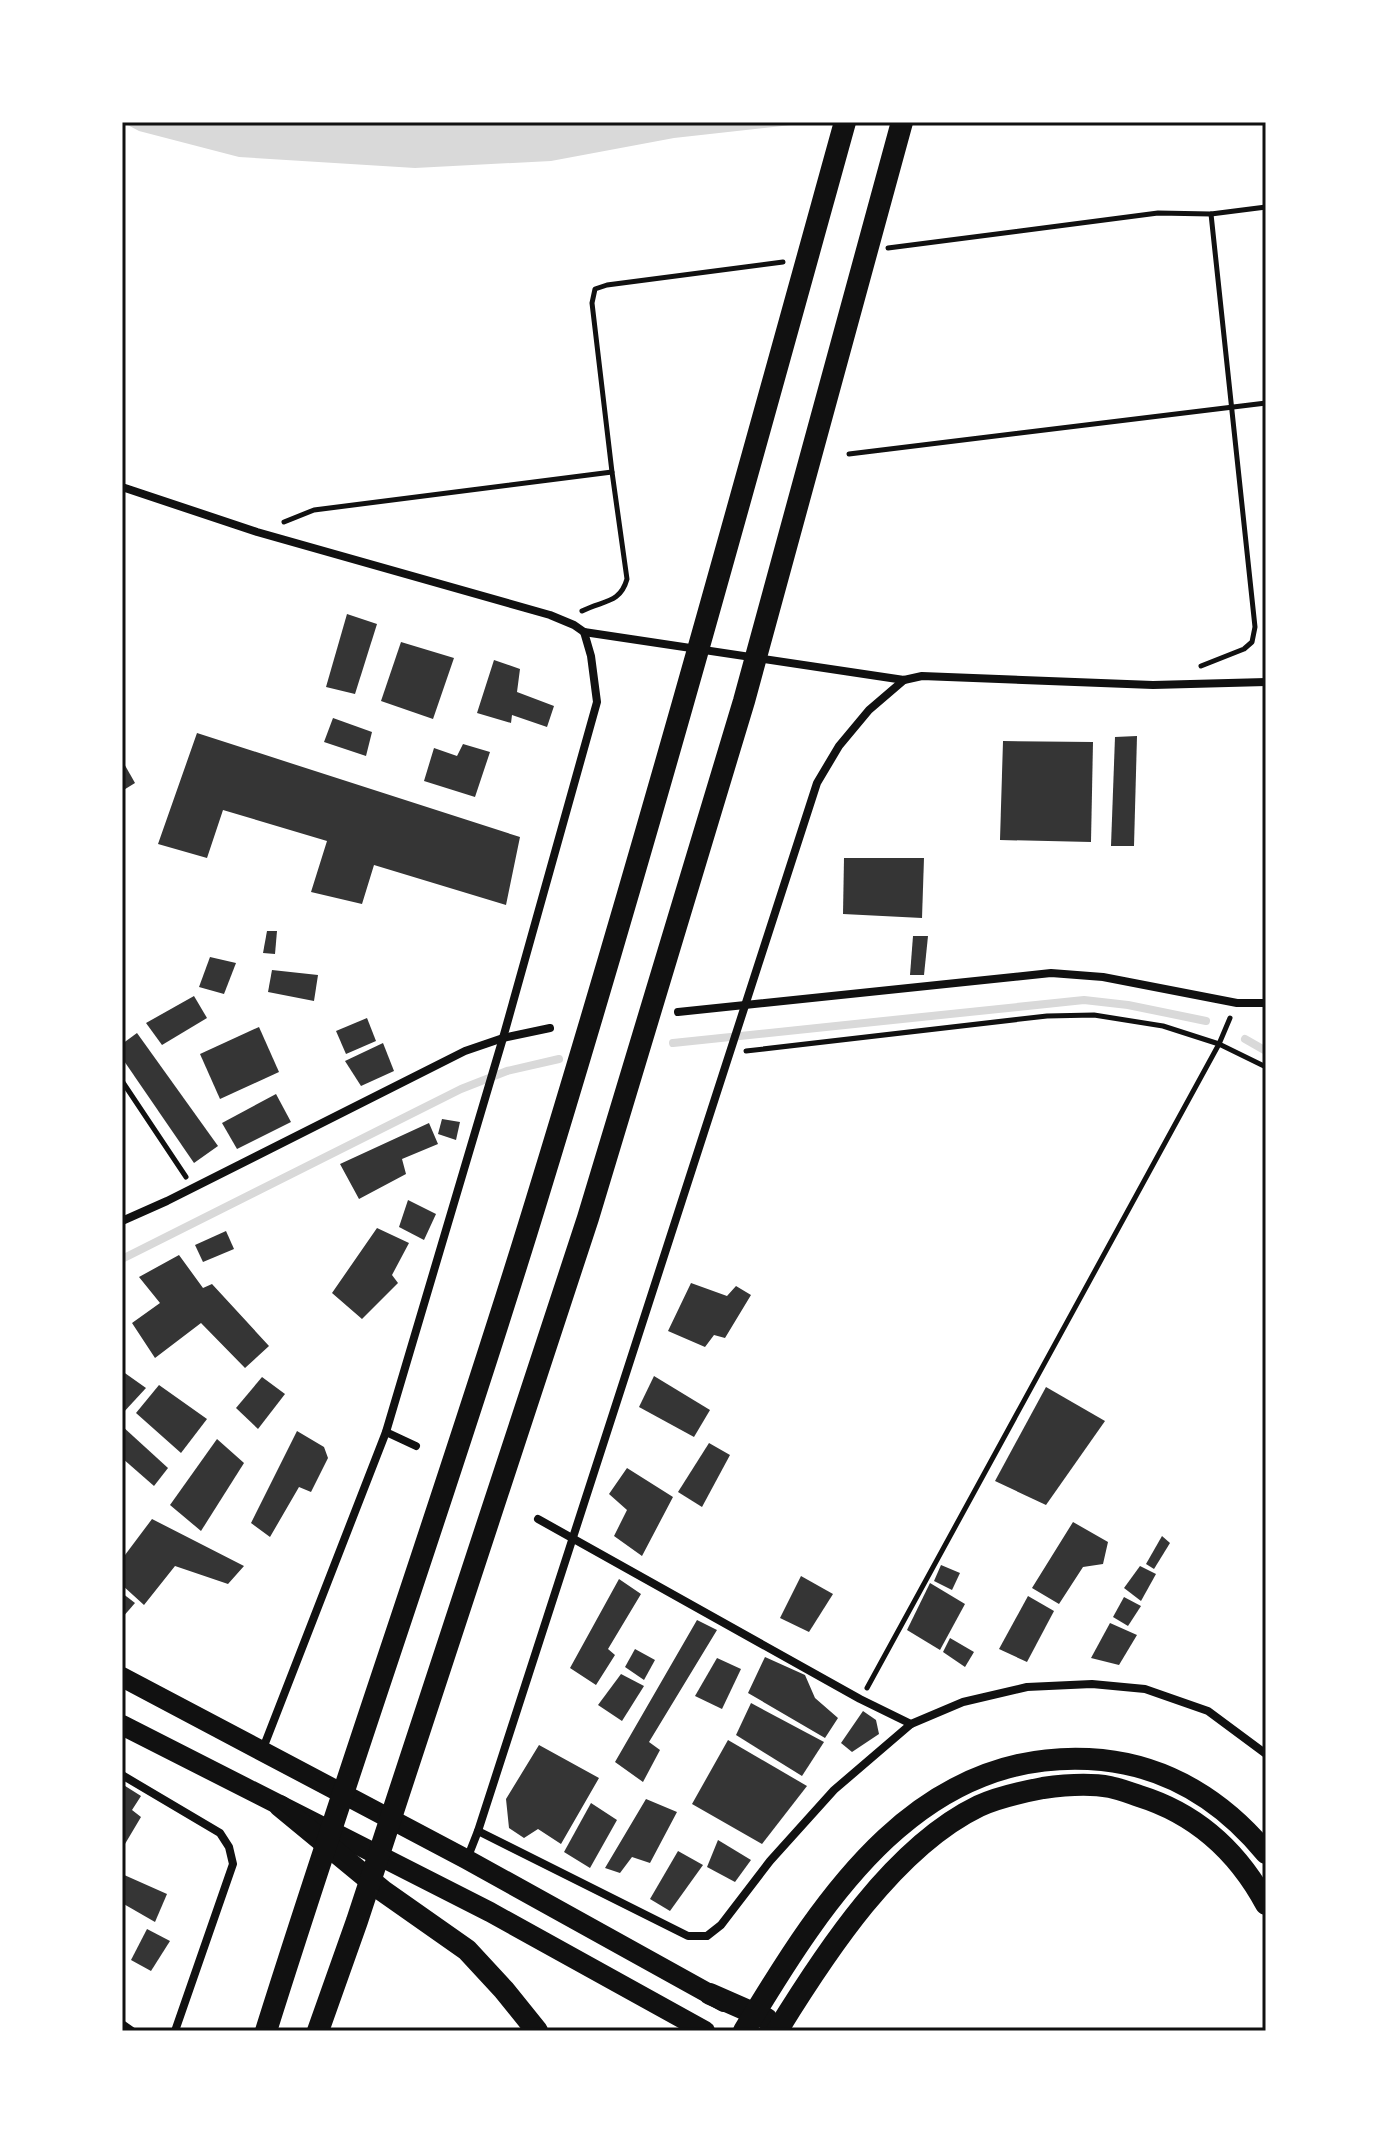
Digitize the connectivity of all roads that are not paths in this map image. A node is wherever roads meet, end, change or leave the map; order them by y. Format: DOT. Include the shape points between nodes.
graph roads {
  1 [pos="845,122"];
  2 [pos="902,122"];
  3 [pos="122,487"];
  4 [pos="584,632"];
  5 [pos="904,680"];
  6 [pos="1266,682"];
  7 [pos="1265,1005"];
  8 [pos="743,1007"];
  9 [pos="678,1012"];
  10 [pos="550,1028"];
  11 [pos="503,1038"];
  12 [pos="122,1221"];
  13 [pos="386,1432"];
  14 [pos="416,1446"];
  15 [pos="538,1519"];
  16 [pos="574,1539"];
  17 [pos="122,1677"];
  18 [pos="911,1724"];
  19 [pos="122,1725"];
  20 [pos="262,1752"];
  21 [pos="1266,1754"];
  22 [pos="122,1775"];
  23 [pos="280,1806"];
  24 [pos="478,1831"];
  25 [pos="1266,1853"];
  26 [pos="466,1859"];
  27 [pos="1266,1904"];
  28 [pos="357,1921"];
  29 [pos="710,1994"];
  30 [pos="122,2024"];
  31 [pos="132,2031"];
  32 [pos="175,2031"];
  33 [pos="266,2031"];
  34 [pos="318,2031"];
  35 [pos="327,2031"];
  36 [pos="537,2031"];
  37 [pos="705,2031"];
  38 [pos="744,2031"];
  39 [pos="775,2031"];
  40 [pos="793,2031"];
  1 -- 33 [label="highway" via="687,691 535,1205"];
  2 -- 28 [label="highway" via="744,701 588,1218"];
  3 -- 4 [label="street" via="257,532 550,615"];
  4 -- 5 [label="street"];
  4 -- 11 [label="street" via="597,702"];
  5 -- 6 [label="street" via="934,676 1153,685"];
  5 -- 8 [label="street" via="869,710 817,783"];
  7 -- 8 [label="street" via="1051,973"];
  8 -- 9 [label="street"];
  8 -- 16 [label="street"];
  10 -- 11 [label="street"];
  11 -- 12 [label="street" via="465,1051"];
  11 -- 13 [label="street"];
  13 -- 14 [label="street"];
  13 -- 20 [label="street"];
  15 -- 16 [label="street"];
  16 -- 18 [label="street"];
  16 -- 24 [label="street"];
  17 -- 20 [label="highway"];
  18 -- 21 [label="street" via="963,1702 1027,1687 1105,1685 1145,1689 1208,1711"];
  18 -- 24 [label="street" via="834,1790 707,1936 688,1936"];
  19 -- 23 [label="highway"];
  20 -- 26 [label="highway"];
  22 -- 32 [label="street" via="220,1833 233,1864"];
  23 -- 36 [label="highway" via="383,1891 467,1950"];
  23 -- 37 [label="highway" via="490,1912"];
  24 -- 26 [label="street"];
  25 -- 38 [label="highway" via="1202,1794 1161,1773 1078,1758 994,1770 927,1804 889,1835 819,1914"];
  26 -- 29 [label="highway"];
  27 -- 39 [label="highway" via="1229,1849 1157,1802 1110,1787 1063,1785 1022,1792 979,1806 910,1856 813,1972"];
  28 -- 34 [label="highway"];
  28 -- 35 [label="highway"];
  29 -- 39 [label="highway"];
  29 -- 40 [label="highway"];
  30 -- 31 [label="street"];
}
